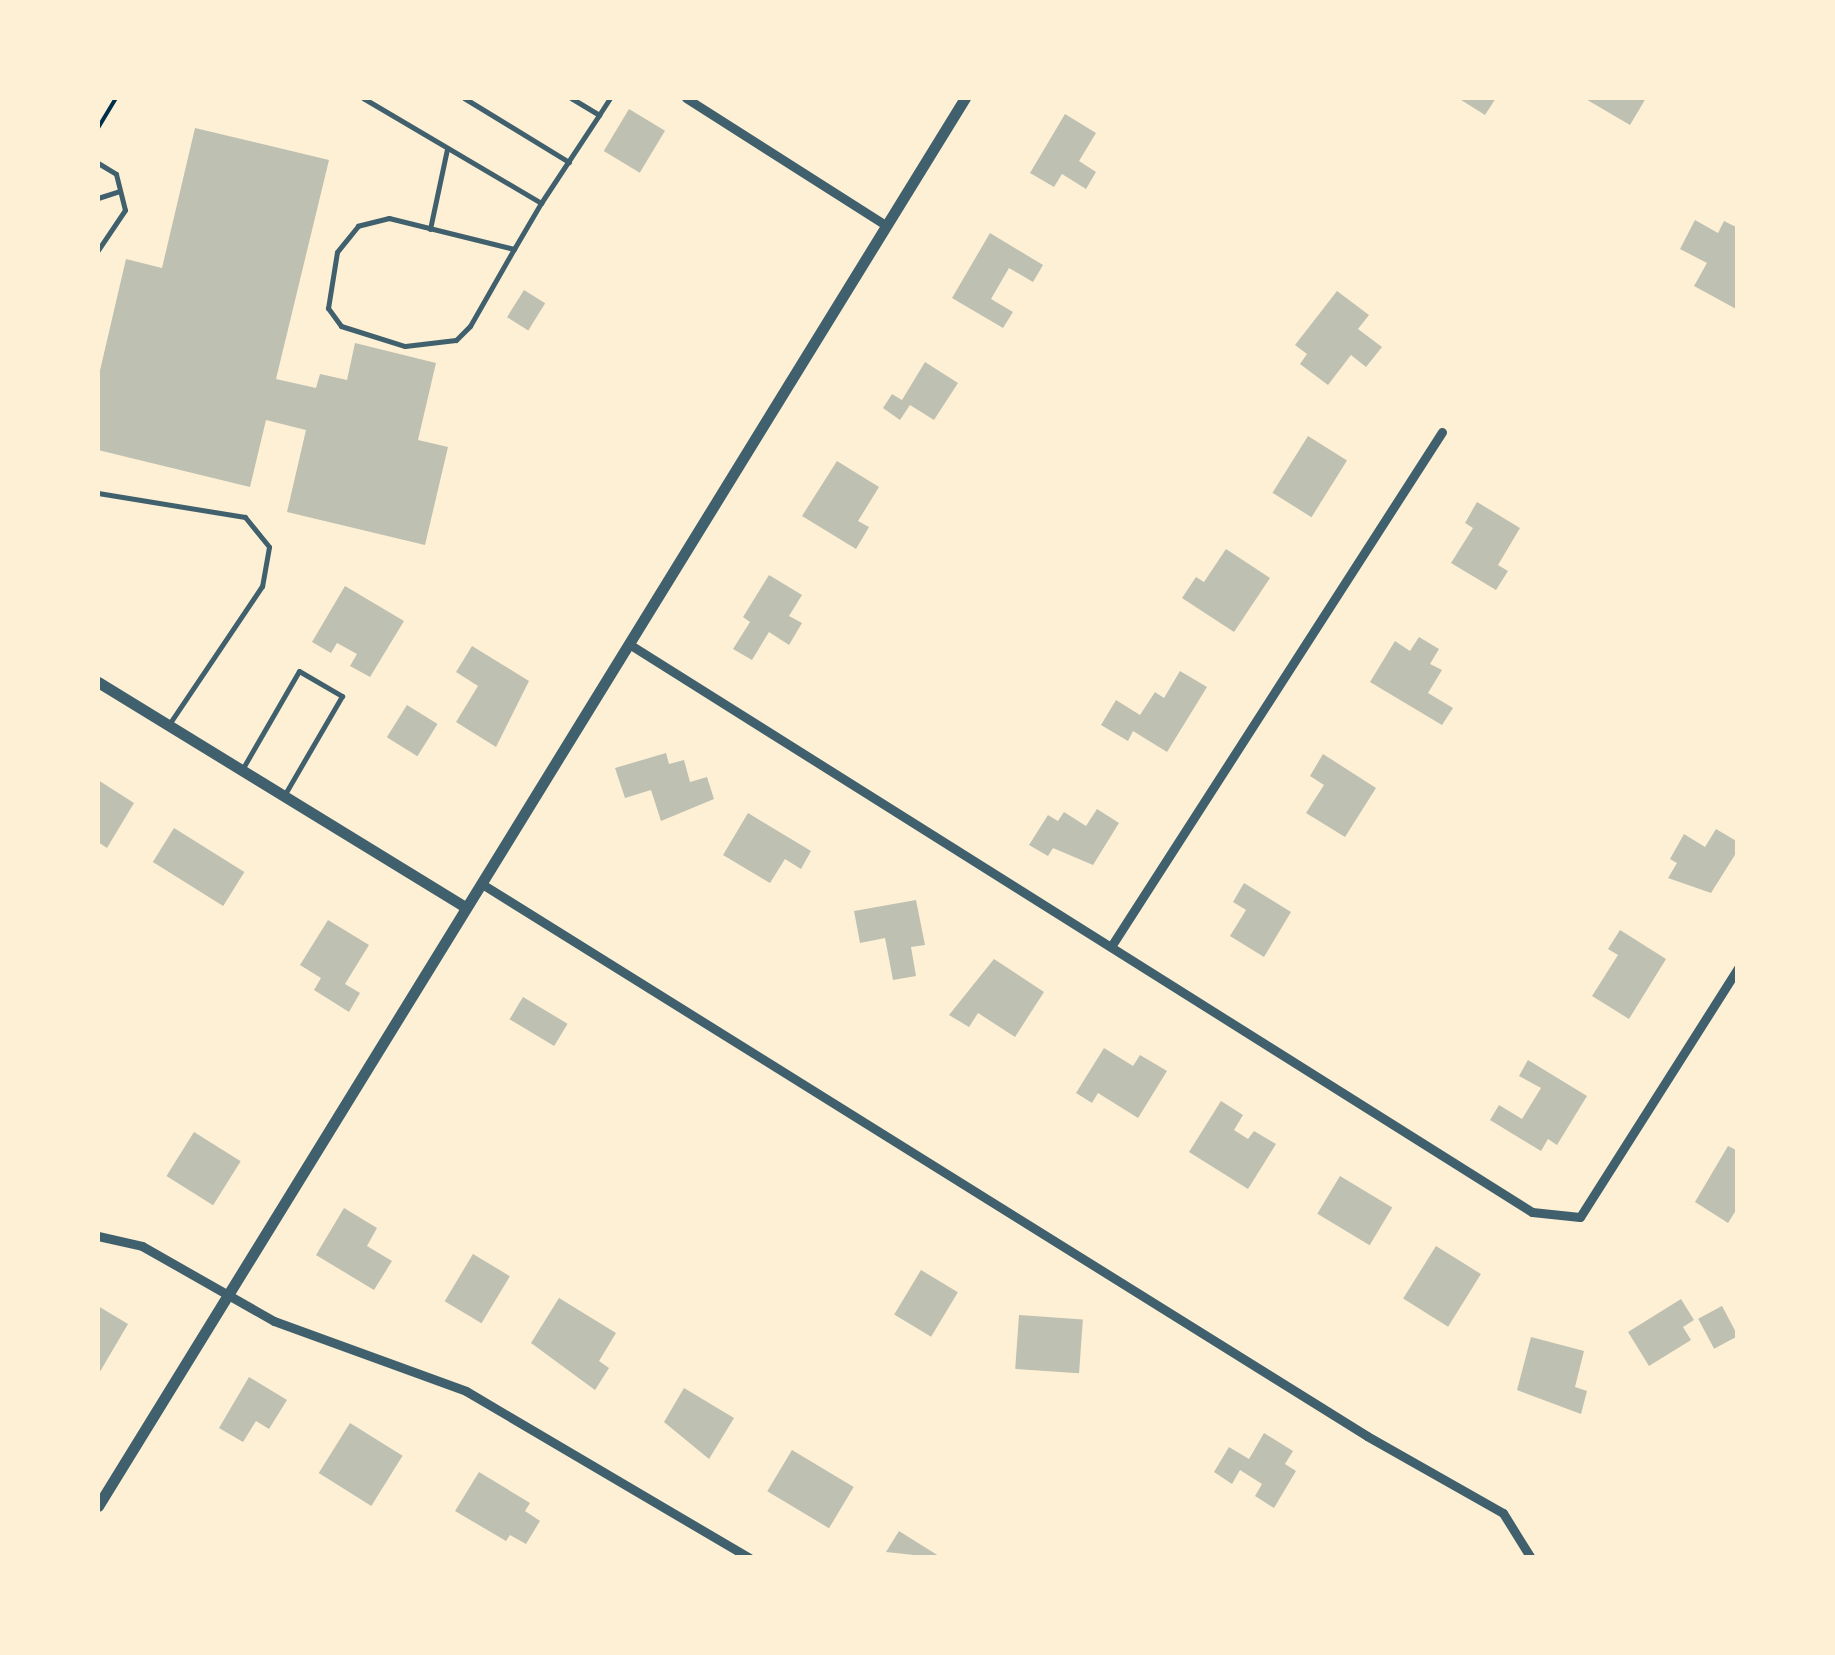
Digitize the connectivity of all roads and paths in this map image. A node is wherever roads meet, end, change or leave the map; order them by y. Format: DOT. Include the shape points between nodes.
graph roads {
  1 [pos="116,98"];
  2 [pos="363,98"];
  3 [pos="464,98"];
  4 [pos="571,98"];
  5 [pos="610,98"];
  6 [pos="686,98"];
  7 [pos="965,98"];
  8 [pos="599,115"];
  9 [pos="98,128"];
  10 [pos="447,149"];
  11 [pos="569,162"];
  12 [pos="98,163"];
  13 [pos="117,192"];
  14 [pos="98,198"];
  15 [pos="540,203"];
  16 [pos="886,225"];
  17 [pos="430,229"];
  18 [pos="98,250"];
  19 [pos="514,250"];
  20 [pos="1442,432"];
  21 [pos="98,493"];
  22 [pos="629,644"];
  23 [pos="98,682"];
  24 [pos="168,726"];
  25 [pos="242,770"];
  26 [pos="284,796"];
  27 [pos="482,884"];
  28 [pos="465,906"];
  29 [pos="1112,945"];
  30 [pos="1738,968"];
  31 [pos="98,1236"];
  32 [pos="226,1293"];
  33 [pos="98,1506"];
  34 [pos="750,1558"];
  35 [pos="1531,1558"];
  1 -- 9 [label="path"];
  2 -- 10 [label="lane"];
  3 -- 11 [label="lane"];
  4 -- 8 [label="lane"];
  5 -- 8 [label="lane"];
  6 -- 16 [label="street"];
  7 -- 16 [label="street"];
  8 -- 11 [label="lane"];
  10 -- 15 [label="lane"];
  10 -- 17 [label="lane"];
  11 -- 15 [label="lane"];
  12 -- 13 [label="lane" via="116,174"];
  13 -- 14 [label="lane"];
  13 -- 18 [label="lane" via="125,210"];
  15 -- 19 [label="lane"];
  16 -- 22 [label="street"];
  17 -- 19 [label="lane"];
  17 -- 19 [label="lane" via="389,218 358,226 337,252 329,279 328,308 341,326 405,346 456,340"];
  20 -- 29 [label="street"];
  21 -- 24 [label="lane" via="245,516 268,547 262,586"];
  22 -- 27 [label="street"];
  22 -- 29 [label="street"];
  23 -- 24 [label="street"];
  24 -- 25 [label="street"];
  25 -- 26 [label="street"];
  25 -- 26 [label="lane" via="299,672 342,696"];
  26 -- 28 [label="street"];
  27 -- 28 [label="street"];
  27 -- 35 [label="street" via="1367,1436 1503,1514"];
  28 -- 32 [label="street"];
  29 -- 30 [label="street" via="1532,1212 1580,1217"];
  31 -- 32 [label="street" via="142,1246"];
  32 -- 33 [label="street"];
  32 -- 34 [label="street" via="274,1321 505,1410"];
}
